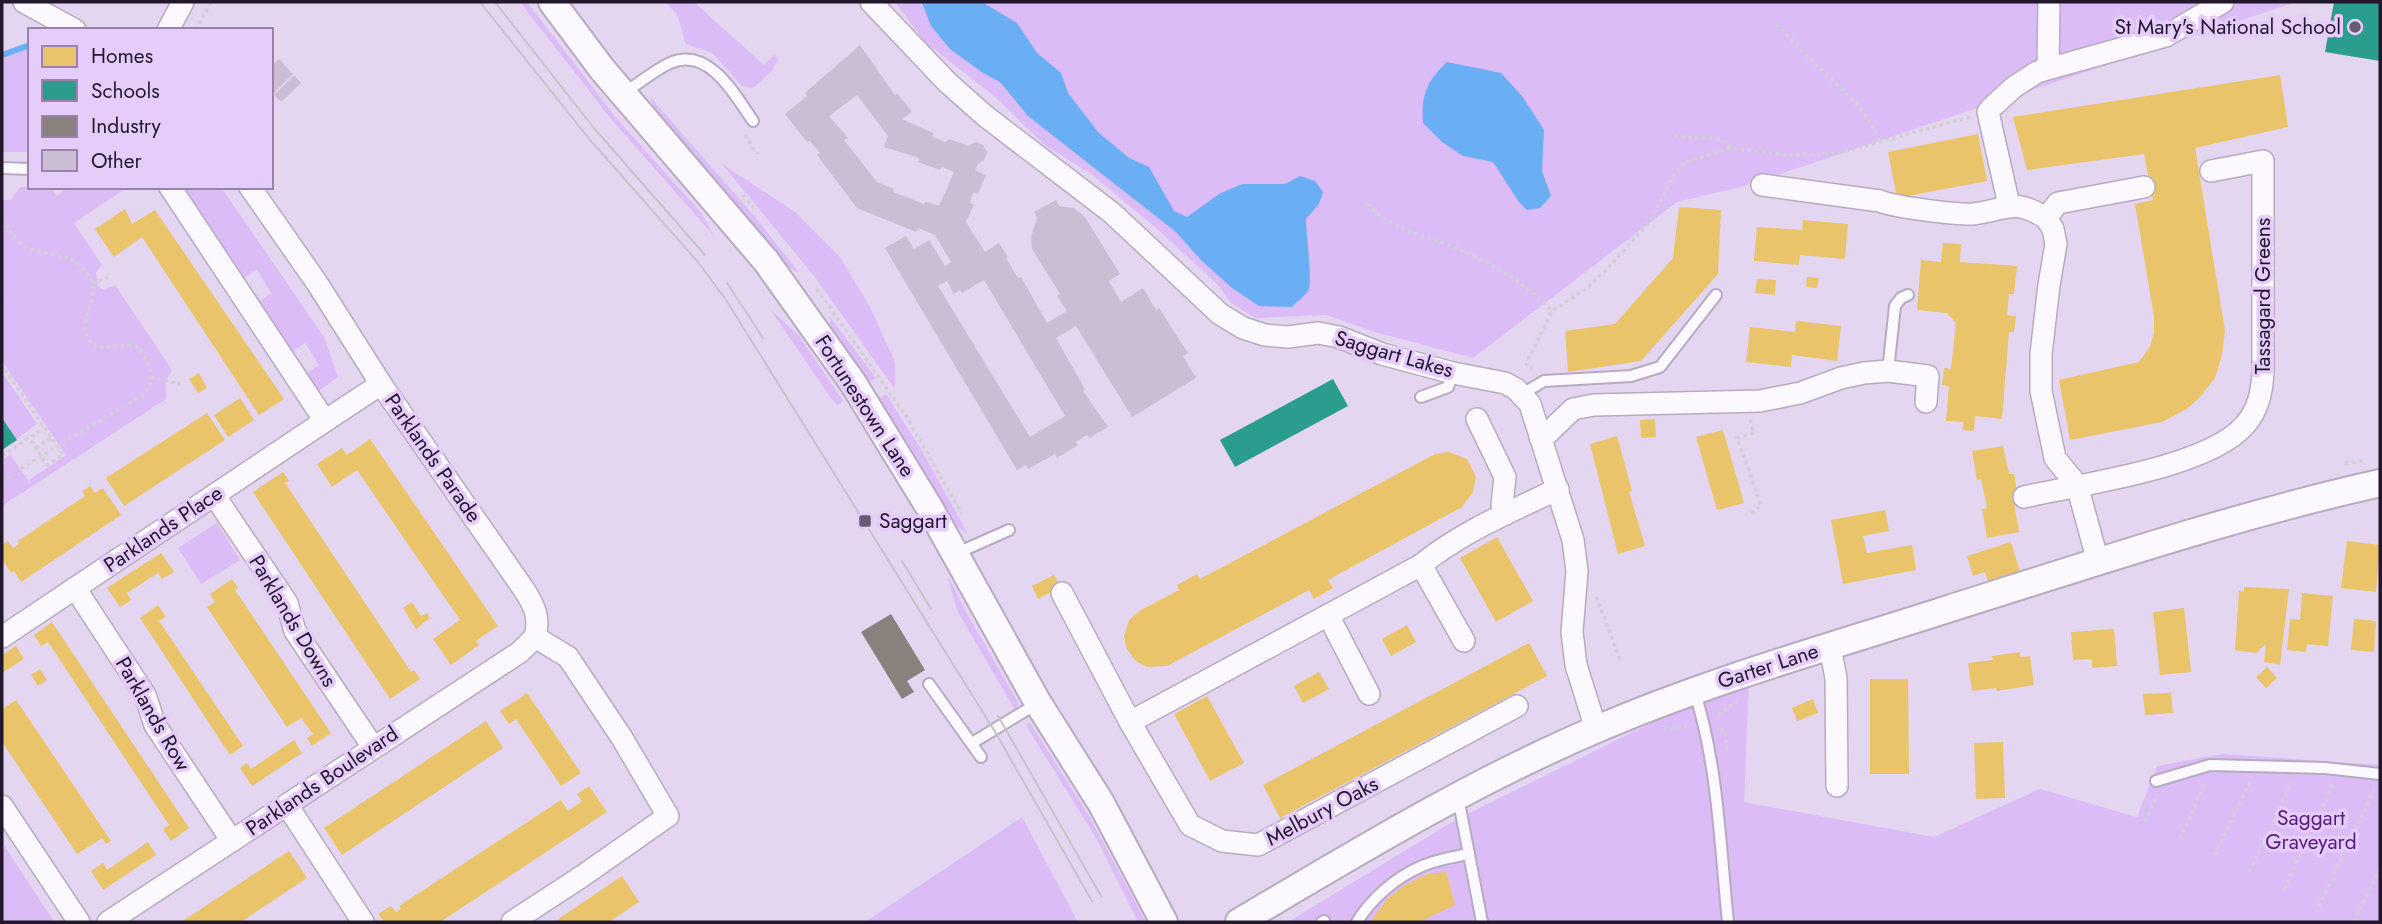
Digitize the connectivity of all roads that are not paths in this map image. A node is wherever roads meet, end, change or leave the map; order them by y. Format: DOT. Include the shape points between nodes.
graph roads {
  1 [pos="183,2"];
  2 [pos="552,2"];
  3 [pos="871,2"];
  4 [pos="2049,2"];
  5 [pos="2223,2"];
  6 [pos="35,4"];
  7 [pos="72,28"];
  8 [pos="169,28"];
  9 [pos="2048,68"];
  10 [pos="623,93"];
  11 [pos="753,121"];
  12 [pos="2,168"];
  13 [pos="28,169"];
  14 [pos="2210,170"];
  15 [pos="1762,185"];
  16 [pos="2144,187"];
  17 [pos="171,189"];
  18 [pos="251,189"];
  19 [pos="2009,205"];
  20 [pos="2046,218"];
  21 [pos="1716,295"];
  22 [pos="1908,295"];
  23 [pos="1888,371"];
  24 [pos="1453,373"];
  25 [pos="381,384"];
  26 [pos="1522,394"];
  27 [pos="1421,397"];
  28 [pos="1926,402"];
  29 [pos="1477,419"];
  30 [pos="325,421"];
  31 [pos="1540,437"];
  32 [pos="2380,483"];
  33 [pos="2077,485"];
  34 [pos="1558,489"];
  35 [pos="214,495"];
  36 [pos="2024,496"];
  37 [pos="1506,514"];
  38 [pos="1009,530"];
  39 [pos="955,554"];
  40 [pos="2098,562"];
  41 [pos="1421,565"];
  42 [pos="75,587"];
  43 [pos="1062,593"];
  44 [pos="1328,615"];
  45 [pos="2,637"];
  46 [pos="535,637"];
  47 [pos="1464,641"];
  48 [pos="1830,647"];
  49 [pos="929,684"];
  50 [pos="1694,690"];
  51 [pos="1369,694"];
  52 [pos="1038,703"];
  53 [pos="1517,706"];
  54 [pos="1130,722"];
  55 [pos="1596,729"];
  56 [pos="972,743"];
  57 [pos="373,747"];
  58 [pos="981,757"];
  59 [pos="2380,774"];
  60 [pos="2161,779"];
  61 [pos="1837,786"];
  62 [pos="1458,797"];
  63 [pos="287,805"];
  64 [pos="2,806"];
  65 [pos="232,841"];
  66 [pos="1469,854"];
  67 [pos="79,922"];
  68 [pos="108,922"];
  69 [pos="363,922"];
  70 [pos="512,922"];
  71 [pos="1164,922"];
  72 [pos="1239,922"];
  73 [pos="1357,922"];
  74 [pos="1482,922"];
  75 [pos="1728,922"];
  1 -- 8 [label="street"];
  2 -- 10 [label="street, Fortunestown Lane"];
  3 -- 24 [label="street, Saggart Lakes" via="947,82 1112,213 1220,314 1265,335 1339,337"];
  4 -- 9 [label="street"];
  5 -- 9 [label="street" via="2166,36"];
  6 -- 7 [label="street"];
  9 -- 19 [label="street" via="2014,87 1988,112"];
  10 -- 11 [label="lane" via="670,63 693,61 720,77"];
  10 -- 39 [label="street, Fortunestown Lane" via="797,302 863,397"];
  12 -- 13 [label="lane"];
  14 -- 33 [label="street, Tassagard Greens" via="2263,161 2263,371 2256,409 2231,437 2192,458"];
  15 -- 19 [label="street" via="1880,201 1893,207 1971,214"];
  16 -- 20 [label="street" via="2058,203"];
  17 -- 30 [label="street"];
  18 -- 25 [label="street"];
  19 -- 20 [label="street" via="2028,207"];
  20 -- 33 [label="street" via="2056,244 2041,354 2041,391 2055,458"];
  21 -- 26 [label="lane" via="1660,367 1631,376 1544,380"];
  22 -- 23 [label="lane" via="1895,306"];
  23 -- 28 [label="street" via="1928,376"];
  23 -- 31 [label="street" via="1842,378 1760,401 1594,405 1573,409"];
  24 -- 26 [label="street, Saggart Lakes" via="1505,383"];
  24 -- 27 [label="lane" via="1448,387"];
  25 -- 30 [label="street, Parklands Parade"];
  25 -- 46 [label="street, Parklands Parade" via="525,591 539,623"];
  26 -- 31 [label="street" via="1530,404"];
  29 -- 37 [label="street" via="1505,477 1502,505"];
  30 -- 35 [label="street, Parklands Place"];
  31 -- 34 [label="street"];
  32 -- 40 [label="street, Garter Lane"];
  33 -- 36 [label="street, Tassagard Greens"];
  33 -- 40 [label="street"];
  34 -- 37 [label="street"];
  34 -- 55 [label="street" via="1577,570 1572,632 1576,664"];
  35 -- 42 [label="street, Parklands Place"];
  35 -- 57 [label="street, Parklands Downs" via="286,603 295,631"];
  37 -- 41 [label="street"];
  38 -- 39 [label="lane"];
  39 -- 52 [label="street, Fortunestown Lane"];
  40 -- 48 [label="street, Garter Lane"];
  41 -- 44 [label="street"];
  41 -- 47 [label="street"];
  42 -- 45 [label="street, Parklands Place"];
  42 -- 65 [label="street, Parklands Row" via="145,695 155,725"];
  43 -- 54 [label="street, Melbury Oaks"];
  44 -- 51 [label="street"];
  44 -- 54 [label="street"];
  46 -- 57 [label="street, Parklands Boulevard" via="520,652"];
  46 -- 70 [label="street" via="569,657 668,816"];
  48 -- 50 [label="street, Garter Lane"];
  48 -- 61 [label="street" via="1836,678"];
  49 -- 56 [label="lane"];
  50 -- 55 [label="street, Garter Lane"];
  50 -- 75 [label="lane" via="1709,749"];
  52 -- 56 [label="lane"];
  52 -- 71 [label="street, Fortunestown Lane" via="1101,803"];
  53 -- 54 [label="street, Melbury Oaks" via="1258,845 1222,841 1190,825"];
  55 -- 62 [label="street, Garter Lane"];
  56 -- 58 [label="lane"];
  57 -- 63 [label="street, Parklands Boulevard"];
  59 -- 60 [label="lane" via="2213,765"];
  62 -- 66 [label="lane"];
  62 -- 72 [label="street, Garter Lane"];
  63 -- 65 [label="street, Parklands Boulevard"];
  63 -- 69 [label="street"];
  64 -- 67 [label="street"];
  65 -- 68 [label="street, Parklands Boulevard"];
  66 -- 73 [label="lane" via="1420,867 1380,893"];
  66 -- 74 [label="lane"];
}
